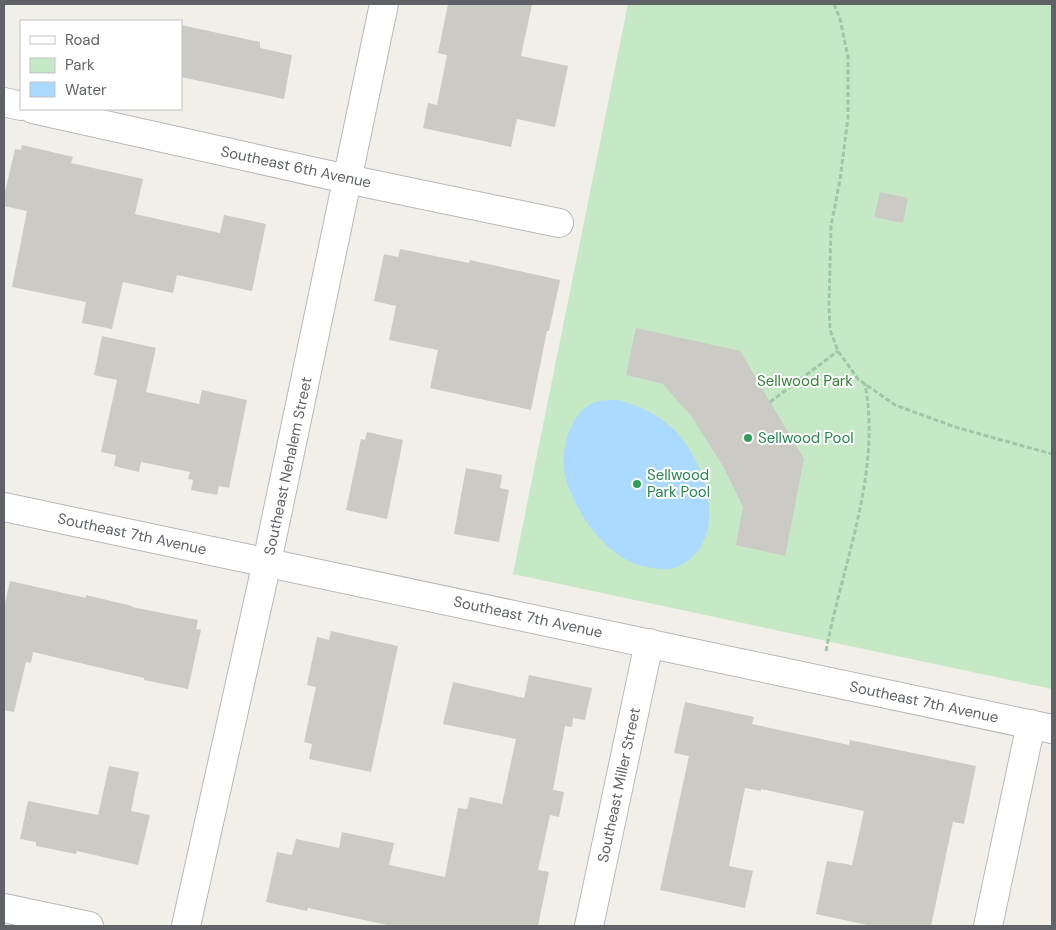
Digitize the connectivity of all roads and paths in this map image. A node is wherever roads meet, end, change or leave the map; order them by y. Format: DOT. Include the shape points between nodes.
graph roads {
  1 [pos="384,4"];
  2 [pos="834,4"];
  3 [pos="4,102"];
  4 [pos="20,106"];
  5 [pos="37,110"];
  6 [pos="347,179"];
  7 [pos="559,223"];
  8 [pos="838,351"];
  9 [pos="865,384"];
  10 [pos="770,402"];
  11 [pos="1052,454"];
  12 [pos="4,507"];
  13 [pos="267,562"];
  14 [pos="649,643"];
  15 [pos="820,680"];
  16 [pos="1042,726"];
  17 [pos="4,908"];
  18 [pos="89,926"];
  19 [pos="186,926"];
  20 [pos="589,926"];
  21 [pos="988,926"];
  1 -- 6 [label="street, Southeast Nehalem Street"];
  2 -- 8 [label="path" via="848,57 848,117 831,226 830,330"];
  3 -- 4 [label="street"];
  5 -- 6 [label="street, Southeast 6th Avenue"];
  6 -- 7 [label="street, Southeast 6th Avenue"];
  6 -- 13 [label="street, Southeast Nehalem Street"];
  8 -- 9 [label="path"];
  8 -- 10 [label="path"];
  9 -- 11 [label="path" via="895,405 955,427"];
  9 -- 15 [label="path" via="869,403 869,444 863,493"];
  12 -- 13 [label="street, Southeast 7th Avenue"];
  13 -- 14 [label="street, Southeast 7th Avenue"];
  13 -- 19 [label="street, Southeast Nehalem Street"];
  14 -- 15 [label="street, Southeast 7th Avenue"];
  14 -- 20 [label="street, Southeast Miller Street"];
  15 -- 16 [label="street, Southeast 7th Avenue"];
  16 -- 21 [label="street"];
  17 -- 18 [label="street"];
}
